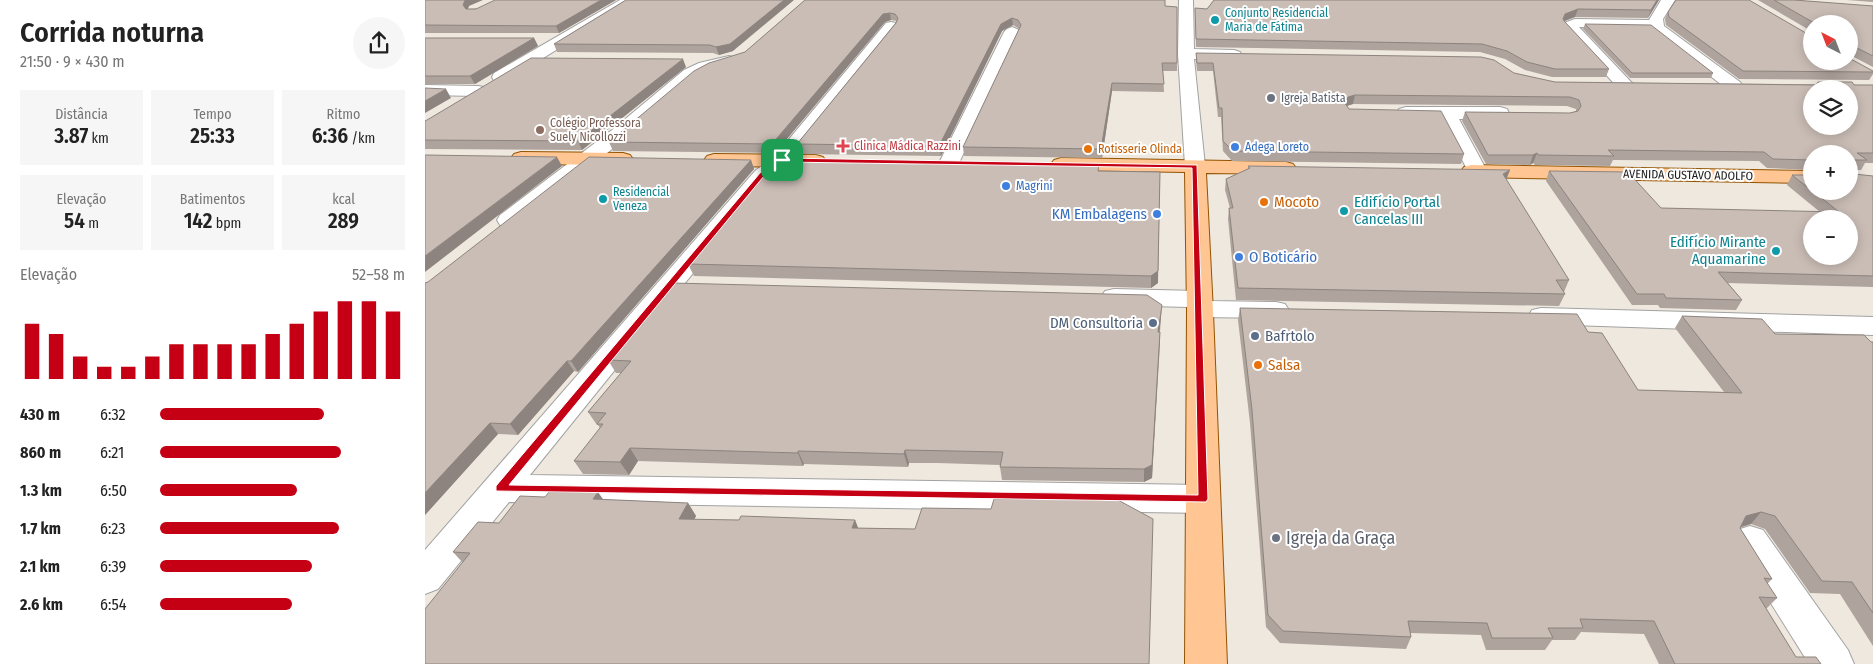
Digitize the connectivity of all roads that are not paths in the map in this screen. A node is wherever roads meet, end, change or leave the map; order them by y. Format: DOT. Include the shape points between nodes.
graph roads {
  1 [pos="630,0"];
  2 [pos="1187,0"];
  3 [pos="1668,0"];
  4 [pos="1655,24"];
  5 [pos="891,26"];
  6 [pos="1012,32"];
  7 [pos="533,40"];
  8 [pos="562,40"];
  9 [pos="1186,54"];
  10 [pos="1254,55"];
  11 [pos="529,59"];
  12 [pos="559,59"];
  13 [pos="684,60"];
  14 [pos="1607,85"];
  15 [pos="1625,85"];
  16 [pos="1645,85"];
  17 [pos="1704,86"];
  18 [pos="1734,86"];
  19 [pos="1753,86"];
  20 [pos="425,90"];
  21 [pos="478,90"];
  22 [pos="455,105"];
  23 [pos="1391,112"];
  24 [pos="1447,113"];
  25 [pos="1521,114"];
  26 [pos="501,157"];
  27 [pos="586,158"];
  28 [pos="645,159"];
  29 [pos="694,159"];
  30 [pos="782,160"];
  31 [pos="831,161"];
  32 [pos="948,163"];
  33 [pos="1043,164"];
  34 [pos="1195,166"];
  35 [pos="1308,168"];
  36 [pos="1448,170"];
  37 [pos="1477,171"];
  38 [pos="1803,177"];
  39 [pos="494,232"];
  40 [pos="1087,296"];
  41 [pos="1199,304"];
  42 [pos="1299,310"];
  43 [pos="1512,315"];
  44 [pos="1873,326"];
  45 [pos="500,488"];
  46 [pos="1203,499"];
  47 [pos="1750,541"];
  48 [pos="425,577"];
  49 [pos="1206,664"];
  50 [pos="1833,664"];
  1 -- 8 [label="street"];
  2 -- 9 [label="street"];
  3 -- 4 [label="street"];
  4 -- 15 [label="street" via="1575,23 1569,26"];
  4 -- 18 [label="street"];
  5 -- 30 [label="street"];
  6 -- 32 [label="street"];
  7 -- 8 [label="street"];
  8 -- 11 [label="street"];
  9 -- 10 [label="street"];
  9 -- 34 [label="street"];
  11 -- 12 [label="street"];
  11 -- 21 [label="street"];
  13 -- 27 [label="street" via="737,57 690,74"];
  14 -- 15 [label="street"];
  15 -- 16 [label="street"];
  17 -- 18 [label="street"];
  18 -- 19 [label="street"];
  20 -- 21 [label="street"];
  21 -- 22 [label="street"];
  23 -- 24 [label="street"];
  24 -- 25 [label="street"];
  24 -- 37 [label="street"];
  26 -- 27 [label="main road"];
  27 -- 28 [label="main road"];
  27 -- 39 [label="street"];
  29 -- 30 [label="main road"];
  30 -- 31 [label="main road"];
  30 -- 45 [label="street" via="762,175 685,286"];
  33 -- 34 [label="main road"];
  34 -- 35 [label="main road"];
  34 -- 41 [label="main road"];
  36 -- 37 [label="main road, AVENIDA GUSTAVO ADOLFO"];
  37 -- 38 [label="main road, AVENIDA GUSTAVO ADOLFO"];
  40 -- 41 [label="street"];
  41 -- 42 [label="street"];
  41 -- 46 [label="main road"];
  43 -- 44 [label="street"];
  45 -- 46 [label="street"];
  45 -- 48 [label="street"];
  46 -- 49 [label="main road"];
  47 -- 50 [label="street"];
}
